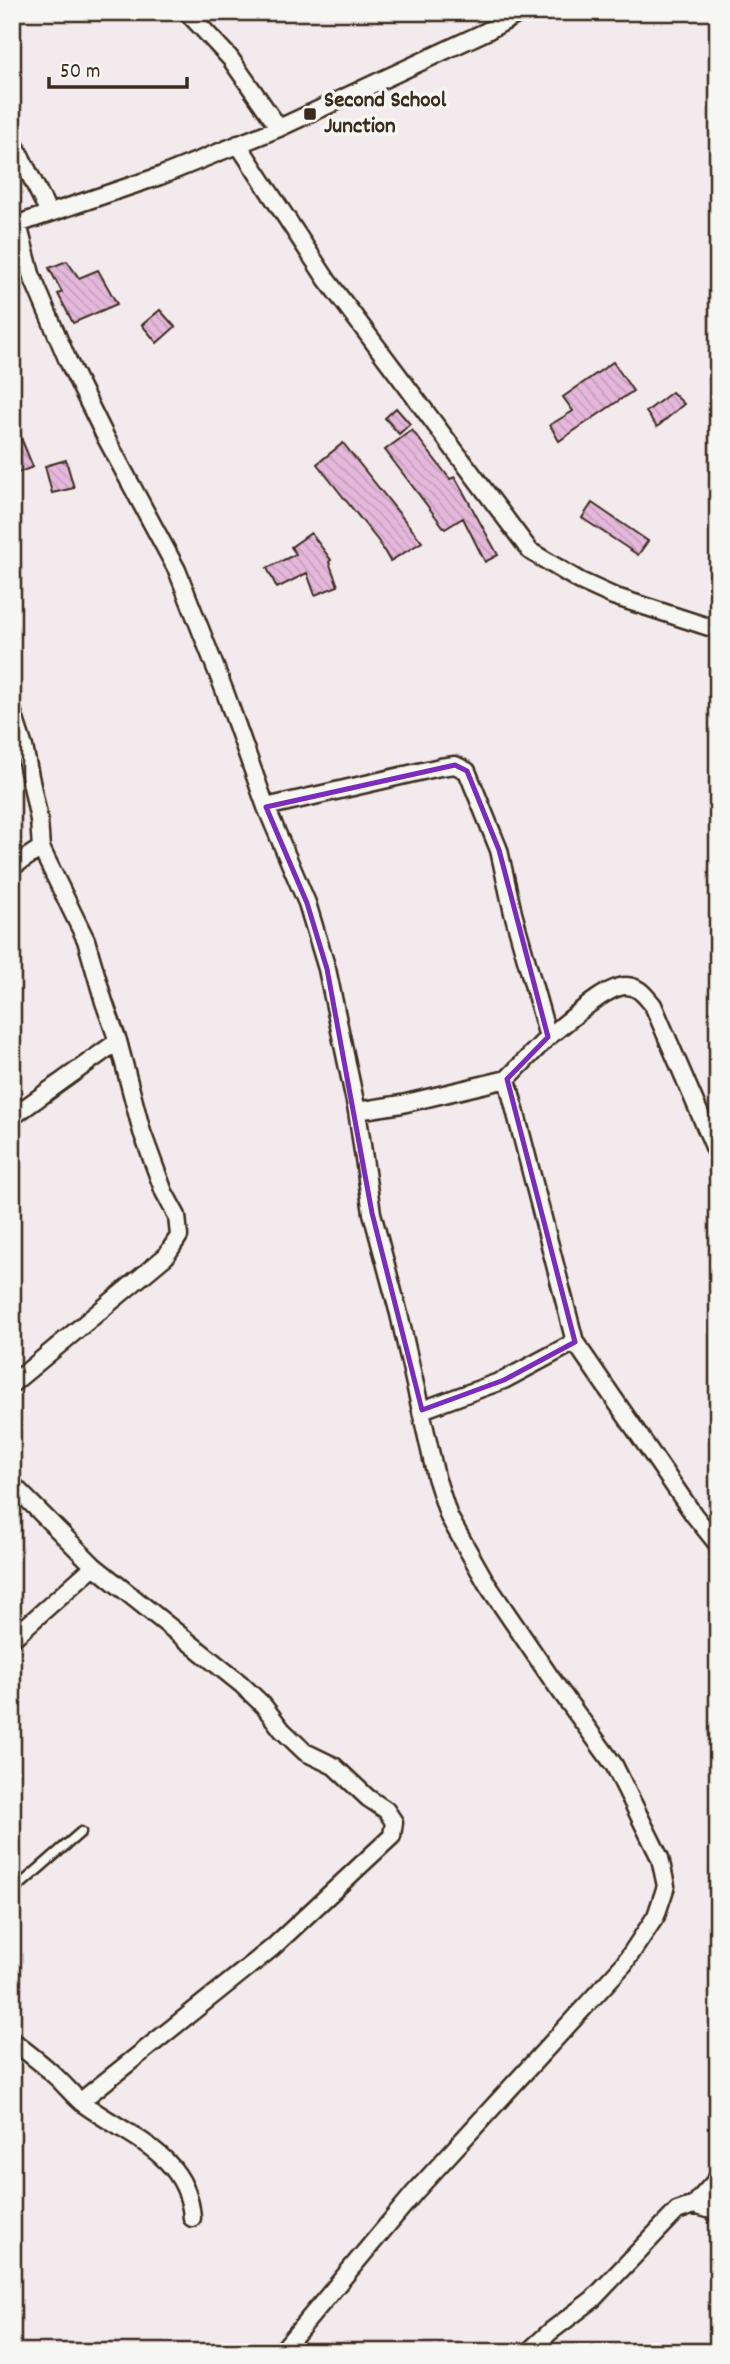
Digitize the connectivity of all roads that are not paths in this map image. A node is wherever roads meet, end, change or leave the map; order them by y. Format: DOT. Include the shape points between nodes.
graph roads {
  1 [pos="187,12"];
  2 [pos="522,12"];
  3 [pos="279,128"];
  4 [pos="12,139"];
  5 [pos="238,144"];
  6 [pos="49,213"];
  7 [pos="15,225"];
  8 [pos="718,630"];
  9 [pos="12,710"];
  10 [pos="266,807"];
  11 [pos="41,848"];
  12 [pos="12,867"];
  13 [pos="548,1037"];
  14 [pos="118,1041"];
  15 [pos="507,1079"];
  16 [pos="358,1111"];
  17 [pos="12,1117"];
  18 [pos="718,1156"];
  19 [pos="575,1342"];
  20 [pos="12,1384"];
  21 [pos="422,1410"];
  22 [pos="12,1484"];
  23 [pos="718,1545"];
  24 [pos="94,1566"];
  25 [pos="12,1639"];
  26 [pos="81,1832"];
  27 [pos="12,1892"];
  28 [pos="12,2040"];
  29 [pos="81,2101"];
  30 [pos="718,2178"];
  31 [pos="694,2205"];
  32 [pos="718,2212"];
  33 [pos="192,2218"];
  34 [pos="281,2352"];
  35 [pos="528,2352"];
  1 -- 3 [label="street" via="230,58"];
  2 -- 3 [label="street"];
  3 -- 5 [label="street"];
  4 -- 6 [label="street"];
  5 -- 6 [label="street"];
  5 -- 8 [label="street" via="327,280 530,551 613,596"];
  6 -- 7 [label="street"];
  7 -- 10 [label="street" via="68,361 177,570"];
  9 -- 11 [label="street" via="27,759"];
  10 -- 13 [label="street" via="440,767 455,765 467,771 499,849"];
  10 -- 16 [label="street" via="307,903 327,969"];
  11 -- 12 [label="street"];
  11 -- 14 [label="street" via="86,940"];
  13 -- 15 [label="street"];
  13 -- 18 [label="street" via="610,990 626,986 639,990 653,1005"];
  14 -- 17 [label="street"];
  14 -- 20 [label="street" via="142,1132 177,1216 179,1236 166,1256"];
  15 -- 16 [label="street"];
  15 -- 19 [label="street"];
  16 -- 21 [label="street" via="372,1213"];
  19 -- 21 [label="street" via="503,1380"];
  19 -- 23 [label="street"];
  21 -- 34 [label="street" via="449,1517 494,1594 614,1765 660,1858 666,1886 656,1916 624,1964 415,2192"];
  22 -- 24 [label="street"];
  24 -- 25 [label="street"];
  24 -- 29 [label="street" via="241,1684 305,1752 334,1766 394,1822 392,1836 272,1948"];
  26 -- 27 [label="lane"];
  28 -- 29 [label="street"];
  29 -- 33 [label="street" via="143,2140 168,2164 185,2184"];
  30 -- 31 [label="street"];
  31 -- 32 [label="street"];
  31 -- 35 [label="street" via="677,2211 592,2300"];
}
